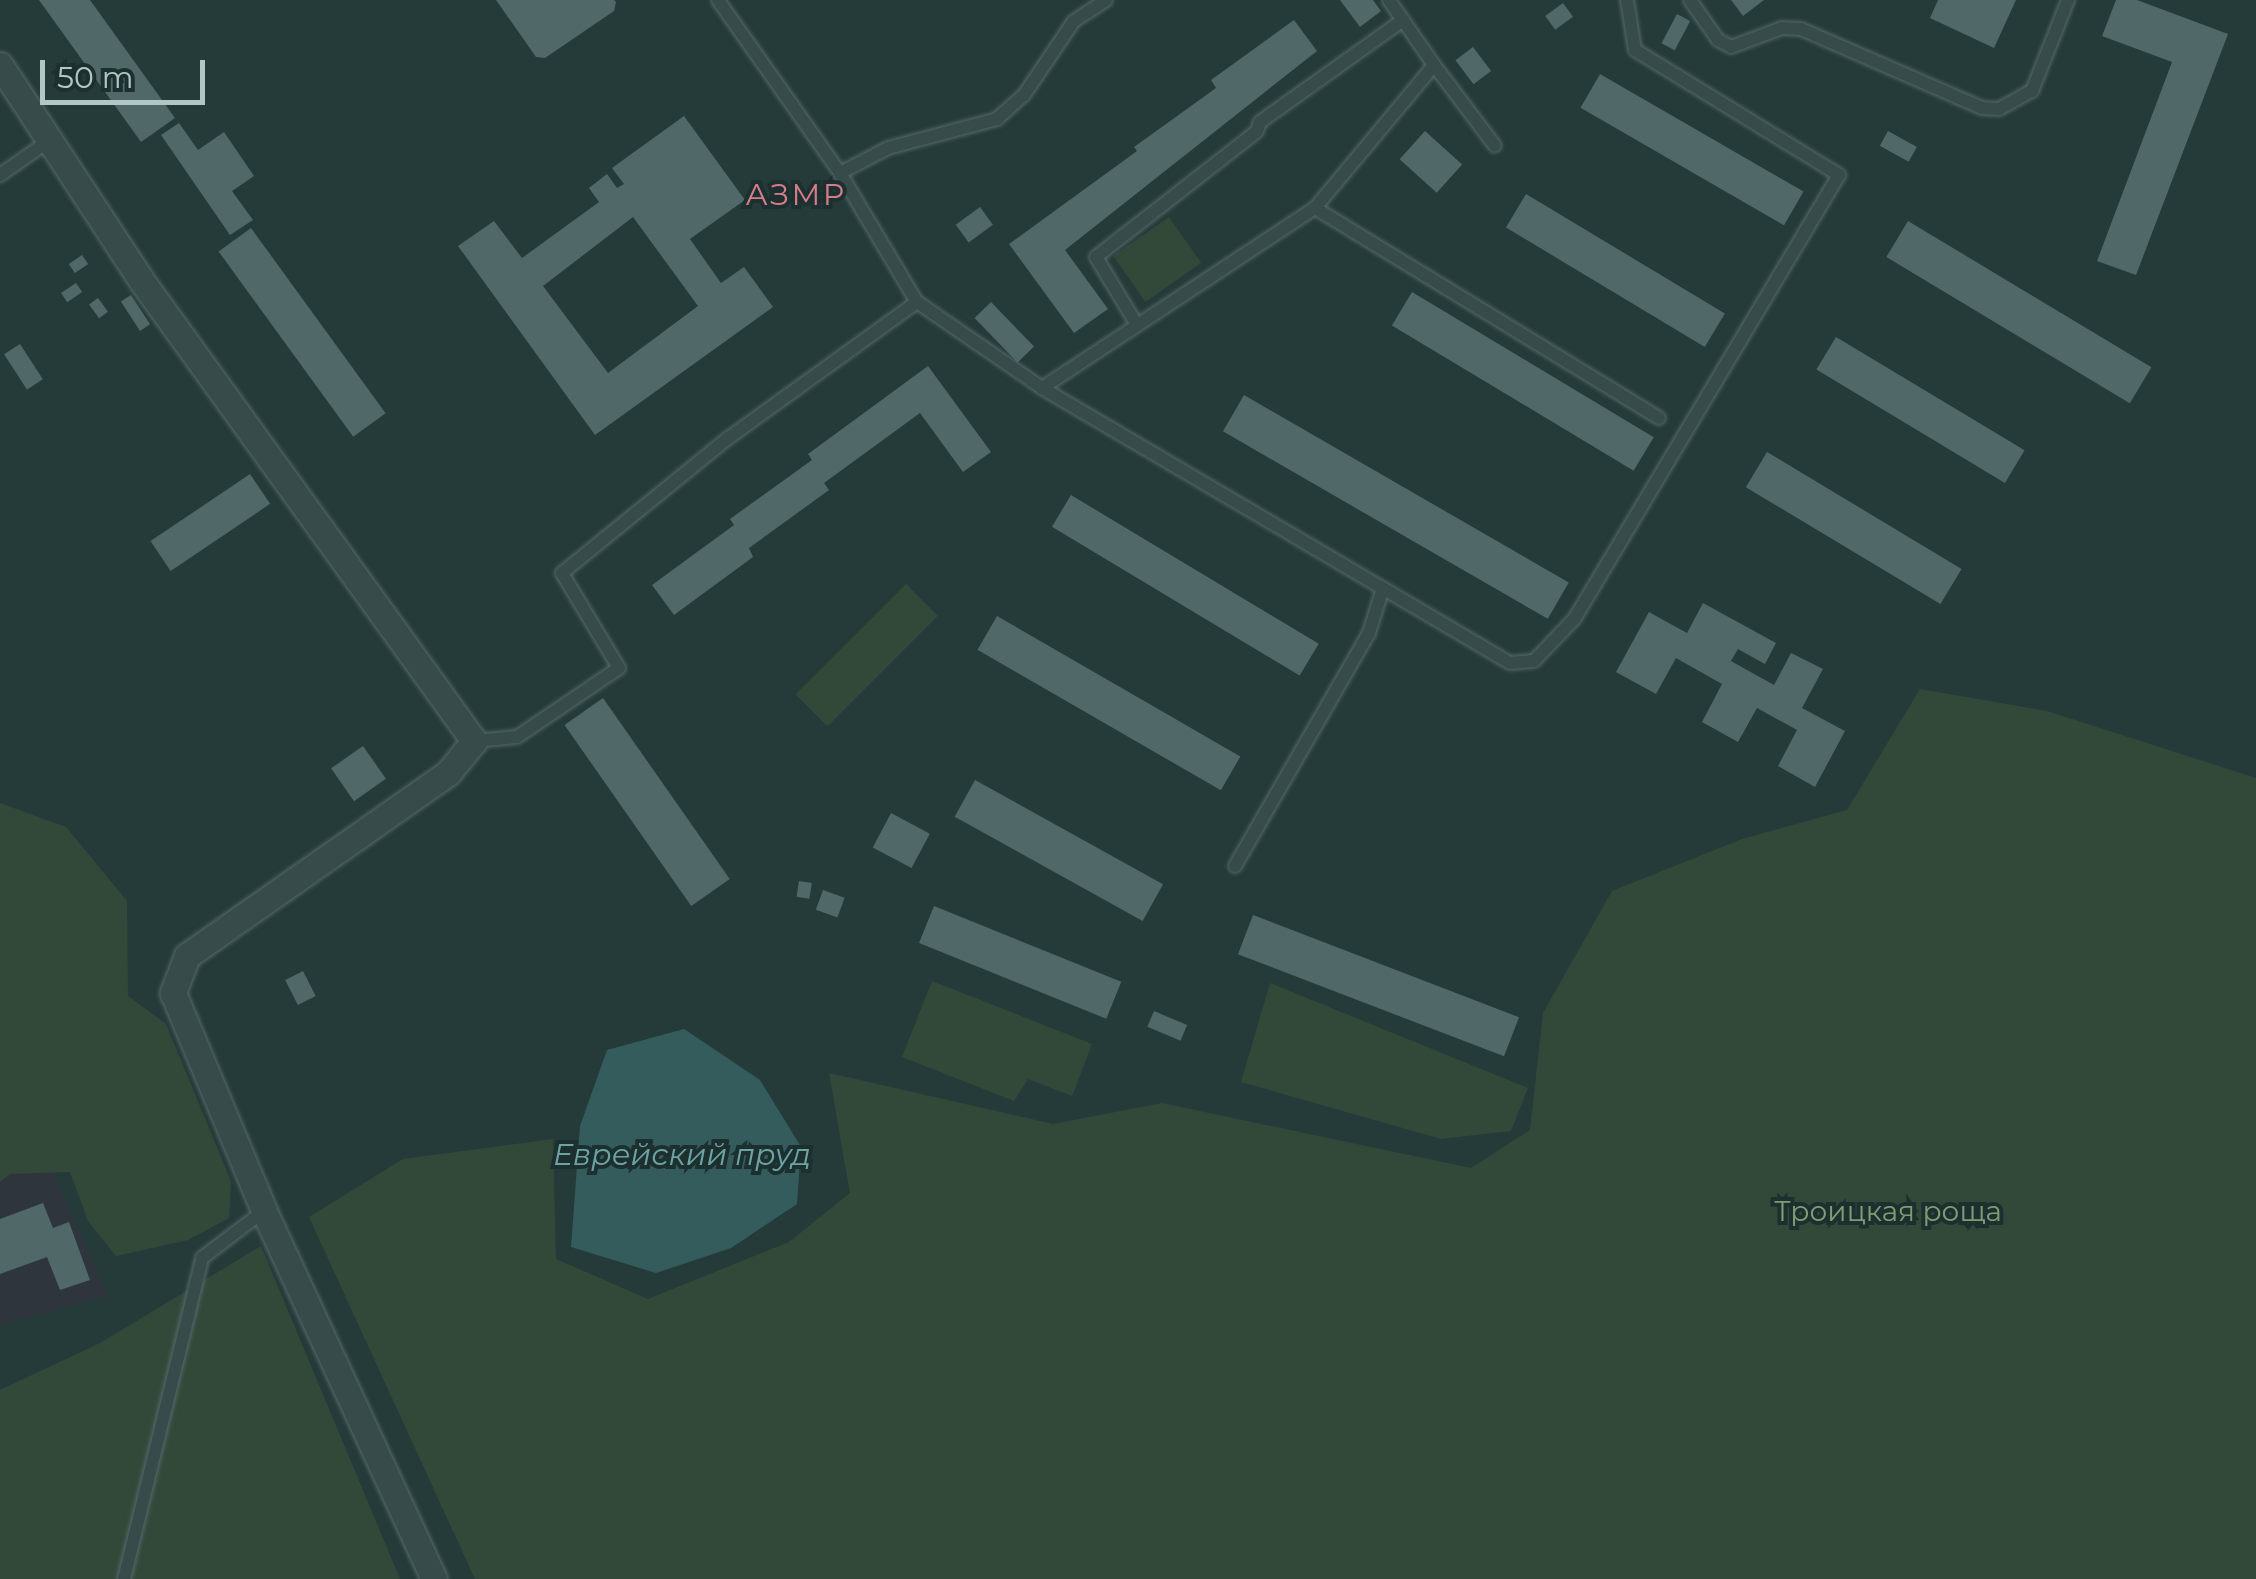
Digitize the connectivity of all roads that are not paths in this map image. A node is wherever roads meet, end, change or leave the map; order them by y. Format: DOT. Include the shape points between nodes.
graph roads {
  1 [pos="718,0"];
  2 [pos="1106,0"];
  3 [pos="1389,0"];
  4 [pos="1626,0"];
  5 [pos="1690,0"];
  6 [pos="2068,0"];
  7 [pos="1403,20"];
  8 [pos="0,64"];
  9 [pos="1434,64"];
  10 [pos="50,140"];
  11 [pos="1495,146"];
  12 [pos="840,173"];
  13 [pos="0,175"];
  14 [pos="1315,208"];
  15 [pos="916,302"];
  16 [pos="1137,325"];
  17 [pos="1042,388"];
  18 [pos="1659,418"];
  19 [pos="1384,588"];
  20 [pos="474,741"];
  21 [pos="1235,866"];
  22 [pos="264,1211"];
  23 [pos="124,1579"];
  24 [pos="434,1579"];
  1 -- 12 [label="lane"];
  2 -- 12 [label="lane" via="1074,21 1024,95 997,119 888,148"];
  3 -- 7 [label="lane"];
  4 -- 19 [label="lane" via="1635,50 1839,175 1576,618 1534,661 1510,663"];
  5 -- 6 [label="lane" via="1718,40 1731,47 1782,28 1800,29 1982,108 1999,109 2032,90"];
  7 -- 9 [label="lane"];
  7 -- 16 [label="lane" via="1260,122 1258,131 1096,257"];
  8 -- 10 [label="street"];
  9 -- 11 [label="lane"];
  9 -- 14 [label="lane"];
  10 -- 13 [label="lane"];
  10 -- 20 [label="street" via="141,280"];
  12 -- 15 [label="lane"];
  14 -- 16 [label="lane"];
  14 -- 18 [label="lane"];
  15 -- 17 [label="lane"];
  15 -- 20 [label="lane" via="727,439 562,572 619,668 517,737"];
  16 -- 17 [label="lane"];
  17 -- 19 [label="lane"];
  19 -- 21 [label="lane" via="1369,633"];
  20 -- 22 [label="street" via="448,773 187,956 174,1008"];
  22 -- 23 [label="lane" via="202,1258"];
  22 -- 24 [label="street"];
}
